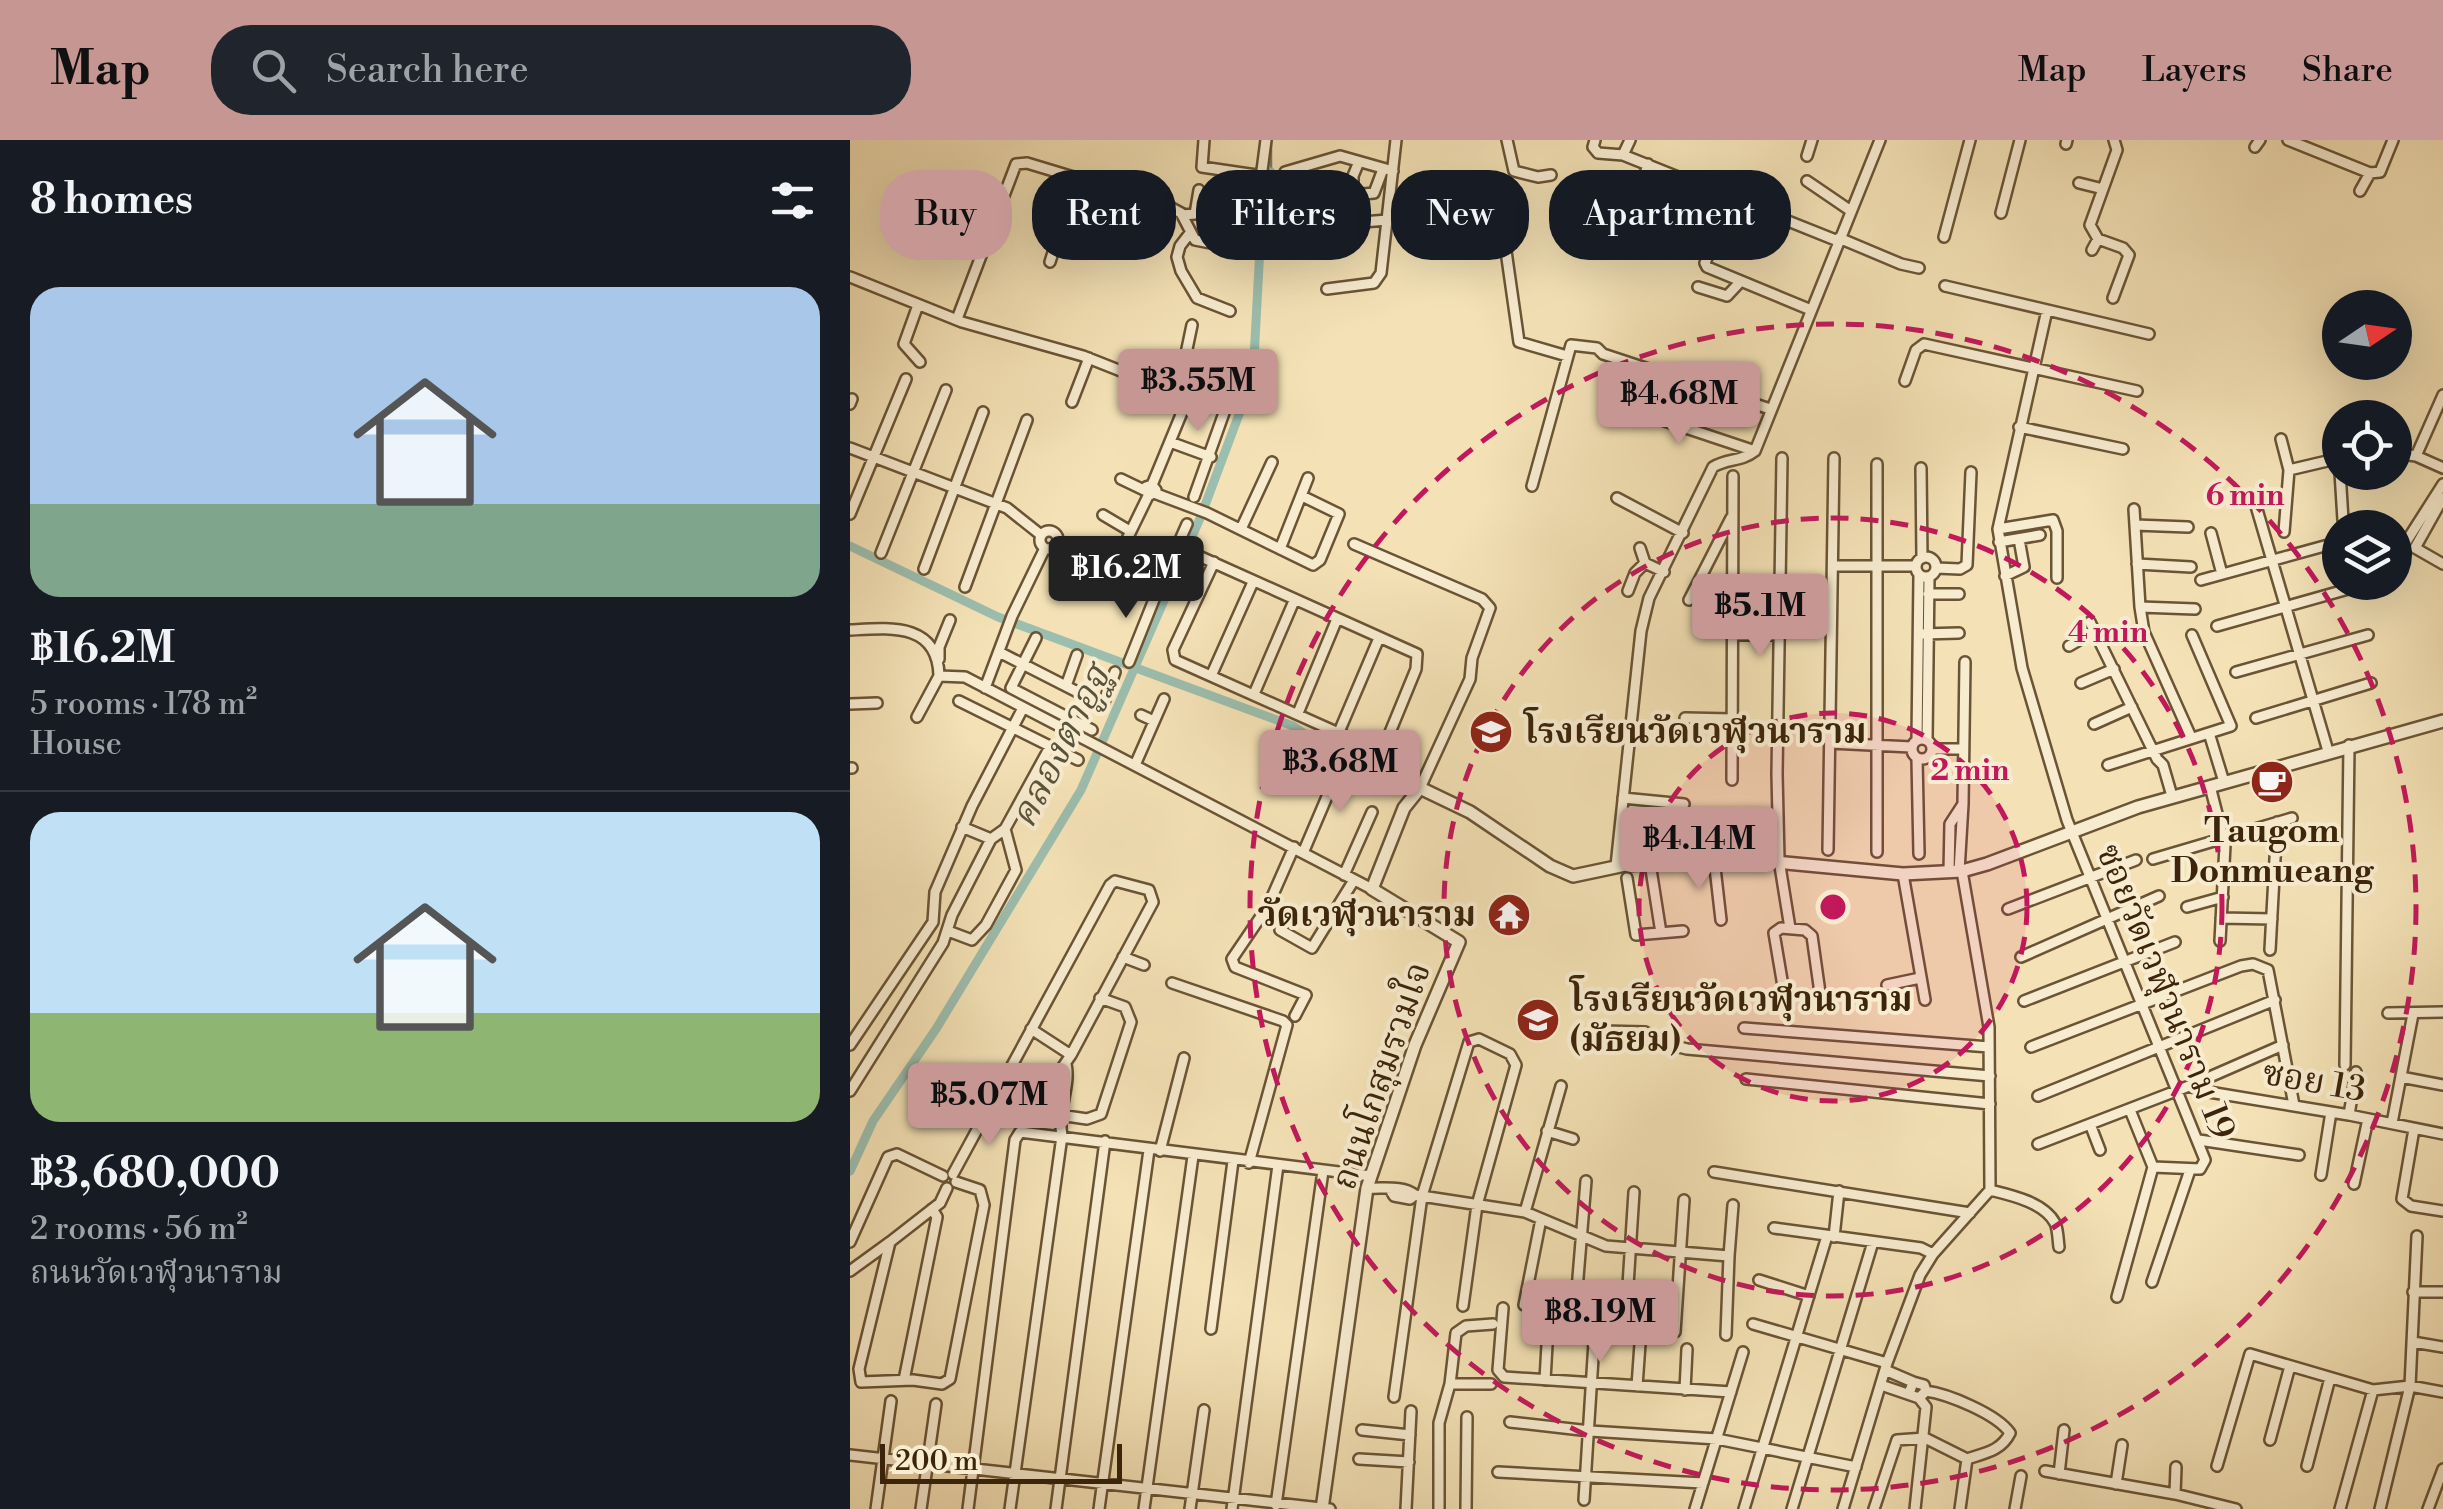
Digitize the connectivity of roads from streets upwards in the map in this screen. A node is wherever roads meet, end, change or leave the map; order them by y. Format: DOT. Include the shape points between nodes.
graph roads {
  1 [pos="1204,140"];
  2 [pos="1266,140"];
  3 [pos="1396,140"];
  4 [pos="1507,140"];
  5 [pos="1595,140"];
  6 [pos="1630,140"];
  7 [pos="1812,140"];
  8 [pos="1879,140"];
  9 [pos="1970,140"];
  10 [pos="2020,140"];
  11 [pos="2114,140"];
  12 [pos="2288,140"];
  13 [pos="2393,140"];
  14 [pos="2308,142"];
  15 [pos="1623,154"];
  16 [pos="1807,156"];
  17 [pos="1358,164"];
  18 [pos="1648,164"];
  19 [pos="1049,170"];
  20 [pos="1222,170"];
  21 [pos="1264,170"];
  22 [pos="1292,170"];
  23 [pos="1388,170"];
  24 [pos="1646,170"];
  25 [pos="2370,173"];
  26 [pos="1549,175"];
  27 [pos="1807,181"];
  28 [pos="2079,182"];
  29 [pos="2104,189"];
  30 [pos="2360,191"];
  31 [pos="1176,211"];
  32 [pos="1196,211"];
  33 [pos="1851,211"];
  34 [pos="2002,213"];
  35 [pos="1182,215"];
  36 [pos="1387,220"];
  37 [pos="1371,221"];
  38 [pos="1190,232"];
  39 [pos="1944,237"];
  40 [pos="1838,239"];
  41 [pos="1196,240"];
  42 [pos="2098,240"];
  43 [pos="2092,250"];
  44 [pos="1507,260"];
  45 [pos="1706,260"];
  46 [pos="1919,268"];
  47 [pos="850,277"];
  48 [pos="1740,280"];
  49 [pos="1945,286"];
  50 [pos="1698,287"];
  51 [pos="1326,289"];
  52 [pos="2113,298"];
  53 [pos="918,304"];
  54 [pos="1811,310"];
  55 [pos="2046,310"];
  56 [pos="1230,311"];
  57 [pos="957,319"];
  58 [pos="1192,324"];
  59 [pos="2150,334"];
  60 [pos="1567,356"];
  61 [pos="1089,358"];
  62 [pos="920,362"];
  63 [pos="2034,367"];
  64 [pos="1183,368"];
  65 [pos="1246,377"];
  66 [pos="906,379"];
  67 [pos="1905,381"];
  68 [pos="1235,382"];
  69 [pos="946,390"];
  70 [pos="2136,391"];
  71 [pos="1190,393"];
  72 [pos="2443,395"];
  73 [pos="1072,402"];
  74 [pos="1605,408"];
  75 [pos="1770,409"];
  76 [pos="984,412"];
  77 [pos="1028,420"];
  78 [pos="2432,421"];
  79 [pos="2443,426"];
  80 [pos="2019,427"];
  81 [pos="2282,439"];
  82 [pos="1170,442"];
  83 [pos="850,448"];
  84 [pos="2123,449"];
  85 [pos="1755,451"];
  86 [pos="874,455"];
  87 [pos="2412,455"];
  88 [pos="2416,456"];
  89 [pos="1211,458"];
  90 [pos="1782,458"];
  91 [pos="1834,458"];
  92 [pos="1272,462"];
  93 [pos="1877,464"];
  94 [pos="2322,466"];
  95 [pos="1921,468"];
  96 [pos="2443,468"];
  97 [pos="2290,470"];
  98 [pos="914,472"];
  99 [pos="1971,472"];
  100 [pos="1733,476"];
  101 [pos="1121,478"];
  102 [pos="1308,478"];
  103 [pos="2443,484"];
  104 [pos="1532,486"];
  105 [pos="954,487"];
  106 [pos="1150,491"];
  107 [pos="1302,496"];
  108 [pos="1617,498"];
  109 [pos="2443,498"];
  110 [pos="997,503"];
  111 [pos="1194,503"];
  112 [pos="2256,506"];
  113 [pos="2134,509"];
  114 [pos="850,514"];
  115 [pos="1103,515"];
  116 [pos="1732,516"];
  117 [pos="1187,524"];
  118 [pos="2135,524"];
  119 [pos="2188,527"];
  120 [pos="1241,529"];
  121 [pos="1998,529"];
  122 [pos="1130,532"];
  123 [pos="2284,532"];
  124 [pos="2211,533"];
  125 [pos="2412,533"];
  126 [pos="1042,534"];
  127 [pos="1683,534"];
  128 [pos="2040,535"];
  129 [pos="2019,539"];
  130 [pos="1999,542"];
  131 [pos="1058,543"];
  132 [pos="1354,544"];
  133 [pos="2322,547"];
  134 [pos="1045,548"];
  135 [pos="1640,548"];
  136 [pos="1280,549"];
  137 [pos="880,552"];
  138 [pos="1192,552"];
  139 [pos="2273,560"];
  140 [pos="1214,562"];
  141 [pos="1645,562"];
  142 [pos="2137,564"];
  143 [pos="2443,564"];
  144 [pos="1832,566"];
  145 [pos="1876,566"];
  146 [pos="2191,567"];
  147 [pos="1936,568"];
  148 [pos="924,569"];
  149 [pos="1921,569"];
  150 [pos="1112,570"];
  151 [pos="1664,572"];
  152 [pos="2222,574"];
  153 [pos="2005,576"];
  154 [pos="2057,578"];
  155 [pos="2201,580"];
  156 [pos="1253,582"];
  157 [pos="964,587"];
  158 [pos="1628,591"];
  159 [pos="1157,592"];
  160 [pos="1928,594"];
  161 [pos="1959,594"];
  162 [pos="2322,597"];
  163 [pos="1689,600"];
  164 [pos="1294,601"];
  165 [pos="2140,607"];
  166 [pos="2287,607"];
  167 [pos="2195,609"];
  168 [pos="1337,619"];
  169 [pos="950,620"];
  170 [pos="2216,626"];
  171 [pos="850,630"];
  172 [pos="1959,633"];
  173 [pos="1923,634"];
  174 [pos="1732,635"];
  175 [pos="1780,635"];
  176 [pos="2192,635"];
  177 [pos="2368,635"];
  178 [pos="1036,638"];
  179 [pos="1379,638"];
  180 [pos="2069,646"];
  181 [pos="999,652"];
  182 [pos="2298,653"];
  183 [pos="1077,656"];
  184 [pos="939,659"];
  185 [pos="1129,662"];
  186 [pos="1965,662"];
  187 [pos="1023,664"];
  188 [pos="2114,669"];
  189 [pos="1116,672"];
  190 [pos="2236,672"];
  191 [pos="939,676"];
  192 [pos="1211,676"];
  193 [pos="2082,683"];
  194 [pos="2371,683"];
  195 [pos="1066,686"];
  196 [pos="986,688"];
  197 [pos="1254,694"];
  198 [pos="1164,699"];
  199 [pos="959,700"];
  200 [pos="2313,700"];
  201 [pos="877,703"];
  202 [pos="850,704"];
  203 [pos="2132,706"];
  204 [pos="1023,708"];
  205 [pos="1140,714"];
  206 [pos="1298,714"];
  207 [pos="918,717"];
  208 [pos="1685,718"];
  209 [pos="2256,718"];
  210 [pos="1732,719"];
  211 [pos="2443,720"];
  212 [pos="1154,721"];
  213 [pos="2094,724"];
  214 [pos="1014,729"];
  215 [pos="1092,730"];
  216 [pos="1339,732"];
  217 [pos="2209,733"];
  218 [pos="2192,737"];
  219 [pos="1352,738"];
  220 [pos="1830,743"];
  221 [pos="1876,744"];
  222 [pos="1922,744"];
  223 [pos="2350,745"];
  224 [pos="2166,746"];
  225 [pos="1050,748"];
  226 [pos="1963,749"];
  227 [pos="2153,750"];
  228 [pos="2328,751"];
  229 [pos="1918,759"];
  230 [pos="1078,760"];
  231 [pos="1135,765"];
  232 [pos="2108,765"];
  233 [pos="2163,765"];
  234 [pos="1732,780"];
  235 [pos="2224,782"];
  236 [pos="2210,786"];
  237 [pos="1420,788"];
  238 [pos="2172,796"];
  239 [pos="1623,798"];
  240 [pos="1684,804"];
  241 [pos="1372,812"];
  242 [pos="2292,818"];
  243 [pos="2277,822"];
  244 [pos="962,827"];
  245 [pos="1005,829"];
  246 [pos="2072,833"];
  247 [pos="2224,837"];
  248 [pos="991,840"];
  249 [pos="1299,850"];
  250 [pos="1828,850"];
  251 [pos="1876,852"];
  252 [pos="1919,854"];
  253 [pos="1714,859"];
  254 [pos="2154,859"];
  255 [pos="1779,860"];
  256 [pos="2136,860"];
  257 [pos="1650,863"];
  258 [pos="1616,866"];
  259 [pos="1957,871"];
  260 [pos="1903,874"];
  261 [pos="1344,875"];
  262 [pos="1627,878"];
  263 [pos="2089,878"];
  264 [pos="1354,880"];
  265 [pos="1372,889"];
  266 [pos="2158,896"];
  267 [pos="2222,897"];
  268 [pos="2187,906"];
  269 [pos="2008,909"];
  270 [pos="2222,918"];
  271 [pos="2272,919"];
  272 [pos="1721,920"];
  273 [pos="2108,920"];
  274 [pos="1790,928"];
  275 [pos="1280,930"];
  276 [pos="1682,930"];
  277 [pos="948,931"];
  278 [pos="1661,933"];
  279 [pos="2220,941"];
  280 [pos="2175,942"];
  281 [pos="1312,948"];
  282 [pos="2270,950"];
  283 [pos="1123,957"];
  284 [pos="2021,957"];
  285 [pos="1304,958"];
  286 [pos="2126,962"];
  287 [pos="1144,964"];
  288 [pos="1920,978"];
  289 [pos="1172,983"];
  290 [pos="1887,985"];
  291 [pos="1100,998"];
  292 [pos="1785,998"];
  293 [pos="1925,1000"];
  294 [pos="2024,1000"];
  295 [pos="2275,1000"];
  296 [pos="2142,1006"];
  297 [pos="1822,1007"];
  298 [pos="2443,1012"];
  299 [pos="2388,1013"];
  300 [pos="2414,1014"];
  301 [pos="1295,1016"];
  302 [pos="1744,1028"];
  303 [pos="1032,1030"];
  304 [pos="1602,1031"];
  305 [pos="852,1037"];
  306 [pos="2283,1045"];
  307 [pos="1989,1047"];
  308 [pos="2031,1047"];
  309 [pos="2160,1049"];
  310 [pos="1184,1058"];
  311 [pos="1068,1059"];
  312 [pos="2345,1064"];
  313 [pos="2356,1072"];
  314 [pos="1990,1076"];
  315 [pos="2401,1077"];
  316 [pos="1746,1078"];
  317 [pos="2443,1085"];
  318 [pos="1561,1086"];
  319 [pos="2190,1086"];
  320 [pos="2176,1090"];
  321 [pos="850,1091"];
  322 [pos="2038,1096"];
  323 [pos="991,1104"];
  324 [pos="1990,1104"];
  325 [pos="2294,1106"];
  326 [pos="1032,1110"];
  327 [pos="2130,1110"];
  328 [pos="2331,1112"];
  329 [pos="1058,1115"];
  330 [pos="2348,1115"];
  331 [pos="2368,1118"];
  332 [pos="2392,1123"];
  333 [pos="2090,1124"];
  334 [pos="2414,1129"];
  335 [pos="1547,1131"];
  336 [pos="2443,1134"];
  337 [pos="1062,1136"];
  338 [pos="1574,1139"];
  339 [pos="2199,1140"];
  340 [pos="1105,1141"];
  341 [pos="2038,1144"];
  342 [pos="2100,1150"];
  343 [pos="1154,1151"];
  344 [pos="2299,1155"];
  345 [pos="1193,1156"];
  346 [pos="1233,1162"];
  347 [pos="1249,1162"];
  348 [pos="1278,1166"];
  349 [pos="2152,1167"];
  350 [pos="2195,1170"];
  351 [pos="1324,1171"];
  352 [pos="1714,1172"];
  353 [pos="2321,1175"];
  354 [pos="950,1180"];
  355 [pos="1586,1181"];
  356 [pos="1369,1182"];
  357 [pos="2354,1184"];
  358 [pos="1990,1190"];
  359 [pos="1839,1191"];
  360 [pos="1634,1192"];
  361 [pos="1419,1196"];
  362 [pos="1684,1200"];
  363 [pos="1733,1204"];
  364 [pos="1477,1206"];
  365 [pos="932,1209"];
  366 [pos="2443,1211"];
  367 [pos="1525,1212"];
  368 [pos="1970,1213"];
  369 [pos="1541,1218"];
  370 [pos="1774,1228"];
  371 [pos="1830,1236"];
  372 [pos="2417,1236"];
  373 [pos="1582,1238"];
  374 [pos="850,1242"];
  375 [pos="890,1242"];
  376 [pos="1873,1242"];
  377 [pos="2059,1247"];
  378 [pos="1630,1249"];
  379 [pos="1679,1254"];
  380 [pos="1933,1254"];
  381 [pos="1729,1256"];
  382 [pos="850,1268"];
  383 [pos="1759,1280"];
  384 [pos="2152,1282"];
  385 [pos="2414,1292"];
  386 [pos="2443,1292"];
  387 [pos="1809,1296"];
  388 [pos="2116,1297"];
  389 [pos="1524,1305"];
  390 [pos="1463,1306"];
  391 [pos="1503,1308"];
  392 [pos="1494,1324"];
  393 [pos="1753,1324"];
  394 [pos="1574,1326"];
  395 [pos="1548,1327"];
  396 [pos="1211,1329"];
  397 [pos="1625,1332"];
  398 [pos="1674,1332"];
  399 [pos="1726,1336"];
  400 [pos="1796,1336"];
  401 [pos="1594,1342"];
  402 [pos="2413,1342"];
  403 [pos="1640,1344"];
  404 [pos="2443,1347"];
  405 [pos="1687,1349"];
  406 [pos="1841,1350"];
  407 [pos="1743,1352"];
  408 [pos="1886,1366"];
  409 [pos="2290,1366"];
  410 [pos="2330,1378"];
  411 [pos="904,1380"];
  412 [pos="1545,1380"];
  413 [pos="1913,1382"];
  414 [pos="1450,1384"];
  415 [pos="1491,1384"];
  416 [pos="1592,1384"];
  417 [pos="1882,1384"];
  418 [pos="1638,1386"];
  419 [pos="2410,1386"];
  420 [pos="1685,1390"];
  421 [pos="2373,1390"];
  422 [pos="1731,1392"];
  423 [pos="2443,1392"];
  424 [pos="1918,1394"];
  425 [pos="1394,1397"];
  426 [pos="891,1401"];
  427 [pos="936,1404"];
  428 [pos="1204,1410"];
  429 [pos="1411,1411"];
  430 [pos="1467,1417"];
  431 [pos="1510,1422"];
  432 [pos="1362,1430"];
  433 [pos="2064,1430"];
  434 [pos="1590,1432"];
  435 [pos="1410,1434"];
  436 [pos="1925,1438"];
  437 [pos="1718,1439"];
  438 [pos="2270,1440"];
  439 [pos="2122,1446"];
  440 [pos="1763,1448"];
  441 [pos="850,1455"];
  442 [pos="1808,1458"];
  443 [pos="885,1459"];
  444 [pos="1359,1459"];
  445 [pos="1967,1459"];
  446 [pos="1408,1462"];
  447 [pos="929,1464"];
  448 [pos="2217,1466"];
  449 [pos="2307,1466"];
  450 [pos="1856,1467"];
  451 [pos="2176,1467"];
  452 [pos="2443,1469"];
  453 [pos="975,1470"];
  454 [pos="1498,1472"];
  455 [pos="2045,1472"];
  456 [pos="1016,1474"];
  457 [pos="2059,1474"];
  458 [pos="1587,1476"];
  459 [pos="2021,1476"];
  460 [pos="1059,1479"];
  461 [pos="1703,1483"];
  462 [pos="1102,1484"];
  463 [pos="2116,1484"];
  464 [pos="1146,1489"];
  465 [pos="1191,1494"];
  466 [pos="2175,1494"];
  467 [pos="1584,1500"];
  468 [pos="1233,1504"];
  469 [pos="1276,1506"];
  470 [pos="876,1509"];
  471 [pos="921,1509"];
  472 [pos="968,1509"];
  473 [pos="1010,1509"];
  474 [pos="1056,1509"];
  475 [pos="1099,1509"];
  476 [pos="1144,1509"];
  477 [pos="1190,1509"];
  478 [pos="1325,1509"];
  479 [pos="1406,1509"];
  480 [pos="1439,1509"];
  481 [pos="1466,1509"];
  482 [pos="1694,1509"];
  483 [pos="1744,1509"];
  484 [pos="1792,1509"];
  485 [pos="1843,1509"];
  486 [pos="1874,1509"];
  487 [pos="1916,1509"];
  488 [pos="1960,1509"];
  489 [pos="2016,1509"];
  490 [pos="2236,1509"];
  491 [pos="2340,1509"];
  492 [pos="2380,1509"];
  493 [pos="2428,1509"];
  1 -- 20 [label="street" via="1202,167"];
  2 -- 21 [label="street"];
  3 -- 23 [label="street"];
  4 -- 26 [label="street" via="1514,171"];
  5 -- 15 [label="street" via="1598,152"];
  6 -- 15 [label="street"];
  7 -- 16 [label="street"];
  8 -- 33 [label="street"];
  9 -- 39 [label="street"];
  10 -- 34 [label="street"];
  11 -- 29 [label="street" via="2118,150"];
  12 -- 14 [label="street"];
  13 -- 25 [label="street" via="2380,172"];
  14 -- 25 [label="street"];
  15 -- 18 [label="street"];
  17 -- 22 [label="street" via="1340,156"];
  17 -- 23 [label="street"];
  17 -- 23 [label="street" via="1353,195 1374,192"];
  18 -- 24 [label="street"];
  18 -- 40 [label="street"];
  19 -- 57 [label="street" via="1016,164"];
  23 -- 36 [label="street"];
  25 -- 30 [label="street"];
  27 -- 33 [label="street"];
  28 -- 29 [label="street"];
  29 -- 42 [label="street" via="2090,226"];
  31 -- 35 [label="street"];
  32 -- 35 [label="street"];
  33 -- 40 [label="street"];
  35 -- 38 [label="street"];
  36 -- 37 [label="street"];
  36 -- 51 [label="street" via="1374,283"];
  38 -- 41 [label="street"];
  38 -- 56 [label="street" via="1177,257 1181,271 1198,298"];
  40 -- 46 [label="street"];
  40 -- 54 [label="street"];
  42 -- 43 [label="street"];
  42 -- 52 [label="street" via="2129,255"];
  44 -- 60 [label="street" via="1519,342"];
  45 -- 48 [label="street" via="1707,267"];
  47 -- 53 [label="street"];
  48 -- 50 [label="street" via="1727,296"];
  48 -- 54 [label="street"];
  49 -- 55 [label="street"];
  53 -- 57 [label="street"];
  53 -- 62 [label="street" via="904,344"];
  54 -- 75 [label="street"];
  55 -- 59 [label="street"];
  55 -- 63 [label="street, ซอยวัดเวฬุวนาราม 19"];
  57 -- 61 [label="street"];
  58 -- 64 [label="street"];
  60 -- 75 [label="street" via="1571,345 1596,348"];
  60 -- 104 [label="street"];
  61 -- 64 [label="street" via="1173,390"];
  61 -- 73 [label="street"];
  63 -- 67 [label="street" via="1922,344"];
  63 -- 70 [label="street"];
  63 -- 80 [label="street, ซอยวัดเวฬุวนาราม 19"];
  64 -- 65 [label="street"];
  66 -- 86 [label="street"];
  68 -- 89 [label="street"];
  69 -- 98 [label="street"];
  71 -- 82 [label="street"];
  72 -- 78 [label="street"];
  74 -- 85 [label="street" via="1626,408"];
  75 -- 85 [label="street"];
  76 -- 105 [label="street"];
  77 -- 110 [label="street"];
  78 -- 79 [label="street"];
  78 -- 88 [label="street"];
  80 -- 84 [label="street"];
  80 -- 121 [label="street, ซอยวัดเวฬุวนาราม 19"];
  81 -- 97 [label="street"];
  82 -- 89 [label="street"];
  82 -- 106 [label="street"];
  83 -- 86 [label="street"];
  85 -- 127 [label="street" via="1713,467"];
  86 -- 98 [label="street"];
  86 -- 114 [label="street"];
  87 -- 88 [label="street"];
  88 -- 96 [label="street"];
  89 -- 111 [label="street"];
  90 -- 175 [label="street"];
  91 -- 144 [label="street"];
  92 -- 120 [label="street"];
  93 -- 145 [label="street"];
  94 -- 97 [label="street"];
  95 -- 149 [label="street"];
  97 -- 123 [label="street"];
  98 -- 105 [label="street"];
  98 -- 137 [label="street"];
  99 -- 147 [label="street" via="1967,565"];
  100 -- 116 [label="street"];
  101 -- 106 [label="street"];
  102 -- 107 [label="street"];
  103 -- 125 [label="street"];
  105 -- 110 [label="street"];
  105 -- 148 [label="street"];
  106 -- 111 [label="street"];
  106 -- 122 [label="street"];
  107 -- 136 [label="street"];
  107 -- 136 [label="street" via="1336,510 1338,517 1315,564"];
  108 -- 127 [label="street"];
  109 -- 143 [label="street" via="2415,548"];
  110 -- 126 [label="street"];
  110 -- 157 [label="street"];
  111 -- 120 [label="street"];
  112 -- 139 [label="street"];
  113 -- 118 [label="street"];
  115 -- 122 [label="street"];
  116 -- 163 [label="street"];
  116 -- 174 [label="street"];
  117 -- 159 [label="street"];
  118 -- 119 [label="street"];
  118 -- 142 [label="street"];
  120 -- 136 [label="street"];
  121 -- 130 [label="street, ซอยวัดเวฬุวนาราม 19"];
  121 -- 154 [label="street" via="2053,520"];
  122 -- 150 [label="street"];
  124 -- 152 [label="street"];
  126 -- 131 [label="street" via="1052,531"];
  126 -- 134 [label="street"];
  127 -- 151 [label="street"];
  128 -- 129 [label="street"];
  129 -- 130 [label="street"];
  129 -- 153 [label="street" via="2024,566"];
  130 -- 153 [label="street, ซอยวัดเวฬุวนาราม 19"];
  131 -- 134 [label="street"];
  131 -- 150 [label="street"];
  132 -- 237 [label="street" via="1490,608 1470,679"];
  133 -- 139 [label="street"];
  134 -- 181 [label="street"];
  135 -- 141 [label="street"];
  138 -- 140 [label="street"];
  139 -- 152 [label="street"];
  139 -- 166 [label="street"];
  140 -- 156 [label="street"];
  140 -- 192 [label="street" via="1172,655"];
  141 -- 151 [label="street"];
  141 -- 158 [label="street"];
  142 -- 146 [label="street"];
  142 -- 165 [label="street"];
  144 -- 145 [label="street"];
  144 -- 220 [label="street"];
  145 -- 149 [label="street"];
  145 -- 221 [label="street"];
  147 -- 149 [label="street"];
  147 -- 149 [label="street" via="1931,558"];
  149 -- 160 [label="street"];
  149 -- 173 [label="street"];
  150 -- 159 [label="street"];
  151 -- 239 [label="street" via="1644,616"];
  152 -- 155 [label="street"];
  153 -- 246 [label="street, ซอยวัดเวฬุวนาราม 19" via="2027,692"];
  156 -- 164 [label="street"];
  156 -- 192 [label="street"];
  159 -- 185 [label="street"];
  160 -- 161 [label="street"];
  160 -- 173 [label="street"];
  162 -- 166 [label="street"];
  164 -- 168 [label="street"];
  164 -- 197 [label="street"];
  165 -- 167 [label="street"];
  165 -- 218 [label="street" via="2144,632"];
  166 -- 170 [label="street"];
  166 -- 182 [label="street"];
  168 -- 179 [label="street"];
  168 -- 206 [label="street"];
  169 -- 184 [label="street"];
  171 -- 184 [label="street" via="902,628 921,637"];
  172 -- 173 [label="street"];
  173 -- 222 [label="street"];
  174 -- 175 [label="street"];
  174 -- 210 [label="street"];
  175 -- 255 [label="street"];
  176 -- 217 [label="street" via="2231,726"];
  177 -- 182 [label="street"];
  178 -- 187 [label="street"];
  179 -- 216 [label="street"];
  179 -- 219 [label="street" via="1418,660 1384,746"];
  180 -- 188 [label="street" via="2092,627"];
  181 -- 187 [label="street"];
  181 -- 196 [label="street"];
  182 -- 190 [label="street"];
  182 -- 200 [label="street"];
  183 -- 195 [label="street"];
  184 -- 191 [label="street"];
  186 -- 226 [label="street"];
  187 -- 195 [label="street"];
  187 -- 215 [label="street" via="1011,688"];
  188 -- 193 [label="street"];
  188 -- 203 [label="street"];
  189 -- 195 [label="street" via="1103,705"];
  191 -- 196 [label="street" via="965,677"];
  191 -- 207 [label="street"];
  192 -- 197 [label="street"];
  194 -- 200 [label="street"];
  196 -- 204 [label="street"];
  197 -- 206 [label="street"];
  198 -- 212 [label="street"];
  199 -- 214 [label="street"];
  200 -- 209 [label="street"];
  200 -- 228 [label="street"];
  201 -- 202 [label="street"];
  203 -- 213 [label="street"];
  203 -- 227 [label="street"];
  204 -- 214 [label="street"];
  204 -- 231 [label="street"];
  205 -- 212 [label="street"];
  206 -- 216 [label="street"];
  208 -- 210 [label="street"];
  210 -- 234 [label="street"];
  211 -- 223 [label="street"];
  212 -- 231 [label="street"];
  214 -- 225 [label="street"];
  214 -- 244 [label="street"];
  216 -- 219 [label="street"];
  217 -- 218 [label="street"];
  217 -- 235 [label="street"];
  218 -- 224 [label="street"];
  219 -- 249 [label="street"];
  220 -- 221 [label="street"];
  220 -- 250 [label="street"];
  221 -- 222 [label="street"];
  221 -- 251 [label="street"];
  222 -- 226 [label="street"];
  222 -- 229 [label="street"];
  222 -- 229 [label="street" via="1927,758"];
  223 -- 228 [label="street"];
  223 -- 312 [label="street"];
  224 -- 227 [label="street"];
  224 -- 233 [label="street"];
  225 -- 230 [label="street"];
  225 -- 245 [label="street"];
  226 -- 259 [label="street"];
  227 -- 232 [label="street"];
  227 -- 233 [label="street"];
  228 -- 235 [label="street"];
  229 -- 252 [label="street"];
  231 -- 249 [label="street"];
  233 -- 238 [label="street"];
  235 -- 236 [label="street"];
  236 -- 238 [label="street"];
  236 -- 247 [label="street"];
  237 -- 258 [label="street" via="1470,812 1562,874"];
  237 -- 265 [label="street" via="1404,808"];
  238 -- 246 [label="street"];
  239 -- 240 [label="street"];
  239 -- 258 [label="street"];
  241 -- 261 [label="street"];
  242 -- 243 [label="street"];
  243 -- 247 [label="street"];
  243 -- 271 [label="street"];
  244 -- 248 [label="street"];
  244 -- 305 [label="street" via="934,892 933,922"];
  245 -- 248 [label="street"];
  245 -- 277 [label="street" via="1016,870 986,925 972,940"];
  246 -- 259 [label="street"];
  246 -- 263 [label="street, ซอยวัดเวฬุวนาราม 19"];
  247 -- 254 [label="street"];
  247 -- 267 [label="street"];
  248 -- 277 [label="street"];
  249 -- 261 [label="street"];
  249 -- 301 [label="street" via="1232,959 1235,966 1306,994"];
  253 -- 255 [label="street"];
  253 -- 257 [label="street"];
  253 -- 272 [label="street"];
  255 -- 260 [label="street"];
  255 -- 274 [label="street"];
  256 -- 263 [label="street"];
  257 -- 258 [label="street"];
  257 -- 278 [label="street"];
  259 -- 260 [label="street"];
  259 -- 307 [label="street"];
  260 -- 288 [label="street"];
  261 -- 264 [label="street"];
  262 -- 278 [label="street" via="1636,935"];
  263 -- 269 [label="street"];
  263 -- 273 [label="street, ซอยวัดเวฬุวนาราม 19"];
  264 -- 265 [label="street"];
  264 -- 281 [label="street"];
  265 -- 356 [label="street, ถนนโกสุมรวมใจ" via="1459,942 1415,1045"];
  266 -- 273 [label="street"];
  267 -- 268 [label="street"];
  267 -- 270 [label="street"];
  270 -- 271 [label="street"];
  270 -- 279 [label="street"];
  271 -- 282 [label="street"];
  273 -- 284 [label="street"];
  273 -- 286 [label="street, ซอยวัดเวฬุวนาราม 19"];
  274 -- 292 [label="street" via="1774,934"];
  274 -- 297 [label="street" via="1812,936"];
  275 -- 281 [label="street"];
  276 -- 278 [label="street"];
  277 -- 321 [label="street"];
  280 -- 286 [label="street"];
  281 -- 285 [label="street"];
  283 -- 287 [label="street"];
  283 -- 291 [label="street"];
  283 -- 303 [label="street" via="1153,895 1115,881"];
  286 -- 294 [label="street"];
  286 -- 296 [label="street, ซอยวัดเวฬุวนาราม 19"];
  288 -- 290 [label="street"];
  288 -- 293 [label="street"];
  289 -- 347 [label="street" via="1288,1025"];
  291 -- 311 [label="street"];
  291 -- 329 [label="street" via="1125,1007 1130,1022 1100,1114"];
  295 -- 296 [label="street" via="2268,970 2253,964"];
  295 -- 306 [label="street"];
  295 -- 309 [label="street"];
  296 -- 308 [label="street"];
  296 -- 309 [label="street, ซอยวัดเวฬุวนาราม 19"];
  298 -- 300 [label="street"];
  299 -- 300 [label="street"];
  300 -- 315 [label="street"];
  302 -- 307 [label="street"];
  303 -- 311 [label="street"];
  303 -- 323 [label="street"];
  304 -- 314 [label="street" via="1644,1032 1688,1049"];
  306 -- 319 [label="street"];
  306 -- 325 [label="street"];
  307 -- 314 [label="street"];
  309 -- 320 [label="street, ซอยวัดเวฬุวนาราม 19"];
  309 -- 322 [label="street"];
  310 -- 343 [label="street"];
  311 -- 326 [label="street"];
  311 -- 329 [label="street"];
  313 -- 330 [label="street"];
  314 -- 324 [label="street"];
  315 -- 317 [label="street"];
  315 -- 332 [label="street"];
  316 -- 324 [label="street"];
  318 -- 335 [label="street"];
  319 -- 320 [label="street, ซอย 13"];
  319 -- 325 [label="street, ซอย 13"];
  320 -- 327 [label="street, ซอย 13"];
  320 -- 339 [label="street, ซอยวัดเวฬุวนาราม 19"];
  323 -- 326 [label="street"];
  323 -- 354 [label="street"];
  324 -- 358 [label="street"];
  325 -- 328 [label="street, ซอย 13"];
  326 -- 329 [label="street"];
  327 -- 333 [label="street, ซอย 13"];
  327 -- 349 [label="street"];
  328 -- 330 [label="street, ซอย 13"];
  328 -- 353 [label="street"];
  329 -- 337 [label="street"];
  330 -- 331 [label="street, ซอย 13"];
  331 -- 332 [label="street, ซอย 13"];
  331 -- 357 [label="street"];
  332 -- 334 [label="street, ซอย 13"];
  333 -- 341 [label="street, ซอย 13"];
  333 -- 342 [label="street"];
  334 -- 336 [label="street, ซอย 13"];
  334 -- 366 [label="street" via="2402,1199"];
  335 -- 338 [label="street"];
  335 -- 367 [label="street"];
  337 -- 340 [label="street"];
  337 -- 453 [label="street" via="1026,1131 1015,1140"];
  337 -- 456 [label="street"];
  339 -- 344 [label="street"];
  339 -- 350 [label="street, ซอยวัดเวฬุวนาราม 19" via="2205,1160"];
  340 -- 343 [label="street"];
  340 -- 460 [label="street"];
  343 -- 345 [label="street"];
  343 -- 462 [label="street"];
  345 -- 346 [label="street"];
  345 -- 464 [label="street"];
  346 -- 347 [label="street"];
  346 -- 396 [label="street"];
  347 -- 348 [label="street"];
  348 -- 351 [label="street"];
  348 -- 468 [label="street"];
  349 -- 350 [label="street"];
  349 -- 388 [label="street"];
  350 -- 384 [label="street"];
  351 -- 356 [label="street"];
  351 -- 469 [label="street"];
  352 -- 359 [label="street"];
  354 -- 365 [label="street"];
  354 -- 374 [label="street" via="897,1154 888,1157"];
  354 -- 411 [label="street" via="980,1190 984,1206 950,1378 942,1384"];
  355 -- 373 [label="street"];
  356 -- 361 [label="street" via="1394,1196"];
  356 -- 478 [label="street, ถนนโกสุมรวมใจ"];
  358 -- 368 [label="street"];
  358 -- 377 [label="street" via="2022,1198 2048,1215"];
  359 -- 368 [label="street"];
  359 -- 371 [label="street"];
  360 -- 378 [label="street"];
  361 -- 364 [label="street"];
  361 -- 364 [label="street" via="1469,1042 1479,1038 1510,1054 1516,1065"];
  361 -- 425 [label="street"];
  362 -- 379 [label="street"];
  363 -- 381 [label="street"];
  364 -- 367 [label="street"];
  364 -- 390 [label="street"];
  365 -- 375 [label="street"];
  365 -- 411 [label="street" via="938,1217"];
  367 -- 369 [label="street"];
  368 -- 380 [label="street"];
  369 -- 373 [label="street"];
  369 -- 389 [label="street"];
  370 -- 371 [label="street"];
  371 -- 376 [label="street"];
  371 -- 387 [label="street"];
  372 -- 385 [label="street"];
  373 -- 378 [label="street"];
  373 -- 394 [label="street"];
  375 -- 382 [label="street"];
  375 -- 411 [label="street" via="858,1375 861,1382"];
  376 -- 380 [label="street"];
  376 -- 406 [label="street"];
  378 -- 379 [label="street"];
  378 -- 397 [label="street"];
  379 -- 381 [label="street"];
  379 -- 398 [label="street"];
  380 -- 408 [label="street"];
  381 -- 399 [label="street"];
  383 -- 387 [label="street"];
  385 -- 386 [label="street"];
  385 -- 402 [label="street"];
  387 -- 400 [label="street"];
  391 -- 412 [label="street" via="1499,1375"];
  392 -- 414 [label="street" via="1459,1328"];
  393 -- 400 [label="street"];
  395 -- 412 [label="street"];
  400 -- 406 [label="street"];
  400 -- 440 [label="street"];
  401 -- 416 [label="street"];
  402 -- 404 [label="street"];
  402 -- 419 [label="street"];
  403 -- 418 [label="street"];
  405 -- 420 [label="street"];
  406 -- 408 [label="street"];
  406 -- 442 [label="street"];
  407 -- 422 [label="street"];
  408 -- 413 [label="street"];
  408 -- 417 [label="street"];
  409 -- 410 [label="street"];
  409 -- 438 [label="street"];
  409 -- 448 [label="street" via="2250,1354"];
  410 -- 421 [label="street"];
  410 -- 449 [label="street"];
  412 -- 416 [label="street"];
  413 -- 424 [label="street"];
  413 -- 424 [label="street" via="1919,1382"];
  414 -- 415 [label="street"];
  414 -- 480 [label="street" via="1439,1422"];
  416 -- 418 [label="street"];
  416 -- 434 [label="street"];
  417 -- 424 [label="street"];
  417 -- 450 [label="street"];
  418 -- 420 [label="street"];
  419 -- 421 [label="street"];
  419 -- 423 [label="street"];
  419 -- 492 [label="street"];
  420 -- 422 [label="street"];
  421 -- 491 [label="street"];
  422 -- 437 [label="street"];
  424 -- 436 [label="street" via="1926,1407"];
  424 -- 445 [label="street" via="1944,1393 2007,1428 2001,1448"];
  426 -- 443 [label="street"];
  427 -- 447 [label="street"];
  428 -- 465 [label="street"];
  429 -- 435 [label="street"];
  430 -- 481 [label="street"];
  431 -- 434 [label="street"];
  432 -- 435 [label="street"];
  433 -- 457 [label="street"];
  434 -- 437 [label="street"];
  434 -- 458 [label="street"];
  435 -- 446 [label="street"];
  436 -- 445 [label="street"];
  436 -- 486 [label="street" via="1892,1445"];
  436 -- 487 [label="street"];
  437 -- 440 [label="street"];
  437 -- 461 [label="street"];
  439 -- 463 [label="street"];
  440 -- 442 [label="street"];
  440 -- 483 [label="street"];
  441 -- 443 [label="street"];
  442 -- 450 [label="street"];
  442 -- 484 [label="street"];
  443 -- 447 [label="street"];
  443 -- 470 [label="street"];
  444 -- 446 [label="street"];
  445 -- 488 [label="street"];
  446 -- 479 [label="street"];
  447 -- 453 [label="street"];
  447 -- 471 [label="street"];
  450 -- 485 [label="street"];
  451 -- 466 [label="street"];
  452 -- 493 [label="street"];
  453 -- 456 [label="street"];
  453 -- 472 [label="street"];
  454 -- 458 [label="street"];
  455 -- 457 [label="street"];
  456 -- 460 [label="street"];
  456 -- 473 [label="street"];
  457 -- 463 [label="street"];
  458 -- 461 [label="street"];
  458 -- 467 [label="street"];
  459 -- 489 [label="street"];
  460 -- 462 [label="street"];
  460 -- 474 [label="street"];
  461 -- 482 [label="street"];
  462 -- 464 [label="street"];
  462 -- 475 [label="street"];
  463 -- 466 [label="street"];
  464 -- 465 [label="street"];
  464 -- 476 [label="street"];
  465 -- 468 [label="street"];
  465 -- 477 [label="street"];
  466 -- 490 [label="street"];
  468 -- 469 [label="street"];
  469 -- 478 [label="street"];
}
